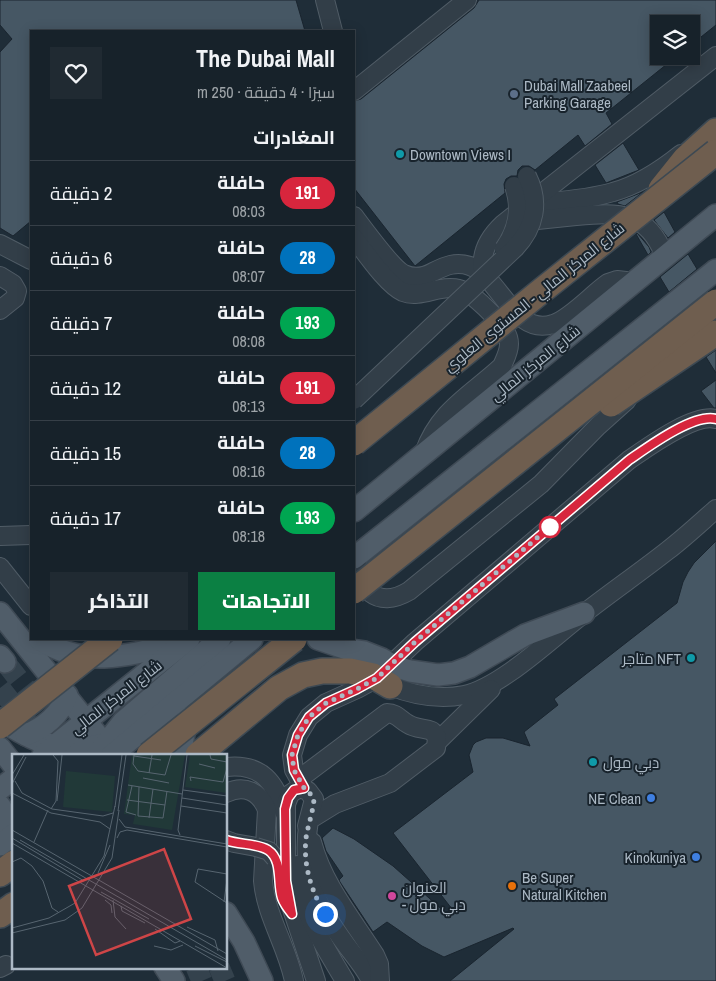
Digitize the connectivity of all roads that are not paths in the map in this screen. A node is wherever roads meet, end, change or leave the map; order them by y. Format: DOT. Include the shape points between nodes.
graph roads {
  1 [pos="325,0"];
  2 [pos="467,0"];
  3 [pos="333,30"];
  4 [pos="716,56"];
  5 [pos="355,90"];
  6 [pos="716,124"];
  7 [pos="716,131"];
  8 [pos="716,152"];
  9 [pos="520,181"];
  10 [pos="652,203"];
  11 [pos="528,204"];
  12 [pos="716,215"];
  13 [pos="355,217"];
  14 [pos="503,224"];
  15 [pos="355,239"];
  16 [pos="0,244"];
  17 [pos="665,257"];
  18 [pos="30,259"];
  19 [pos="716,270"];
  20 [pos="486,274"];
  21 [pos="0,276"];
  22 [pos="635,282"];
  23 [pos="716,302"];
  24 [pos="0,310"];
  25 [pos="716,333"];
  26 [pos="716,339"];
  27 [pos="355,399"];
  28 [pos="716,419"];
  29 [pos="543,440"];
  30 [pos="355,442"];
  31 [pos="424,452"];
  32 [pos="716,509"];
  33 [pos="357,510"];
  34 [pos="30,535"];
  35 [pos="0,536"];
  36 [pos="355,557"];
  37 [pos="0,568"];
  38 [pos="355,590"];
  39 [pos="30,605"];
  40 [pos="0,612"];
  41 [pos="584,613"];
  42 [pos="30,633"];
  43 [pos="41,640"];
  44 [pos="109,640"];
  45 [pos="188,640"];
  46 [pos="219,640"];
  47 [pos="252,640"];
  48 [pos="292,640"];
  49 [pos="321,640"];
  50 [pos="208,676"];
  51 [pos="386,676"];
  52 [pos="502,678"];
  53 [pos="69,697"];
  54 [pos="0,719"];
  55 [pos="86,720"];
  56 [pos="0,726"];
  57 [pos="26,735"];
  58 [pos="139,735"];
  59 [pos="438,741"];
  60 [pos="0,748"];
  61 [pos="49,752"];
  62 [pos="108,753"];
  63 [pos="180,754"];
  64 [pos="199,754"];
  65 [pos="12,763"];
  66 [pos="228,767"];
  67 [pos="12,780"];
  68 [pos="301,784"];
  69 [pos="0,789"];
  70 [pos="228,792"];
  71 [pos="0,806"];
  72 [pos="12,814"];
  73 [pos="285,815"];
  74 [pos="309,820"];
  75 [pos="0,823"];
  76 [pos="12,836"];
  77 [pos="228,841"];
  78 [pos="0,845"];
  79 [pos="12,864"];
  80 [pos="0,874"];
  81 [pos="12,906"];
  82 [pos="292,914"];
  83 [pos="0,915"];
  84 [pos="228,916"];
  85 [pos="166,968"];
  86 [pos="174,981"];
  87 [pos="262,981"];
  88 [pos="294,981"];
  89 [pos="316,981"];
  90 [pos="345,981"];
  91 [pos="371,981"];
  92 [pos="380,981"];
  1 -- 3 [label="street"];
  2 -- 5 [label="street"];
  4 -- 11 [label="street"];
  6 -- 11 [label="street" via="663,168 626,188 600,195"];
  7 -- 10 [label="highway, bridge" via="673,173"];
  8 -- 10 [label="highway, شارع المركز المالي - المستوى العلوي, bridge"];
  9 -- 20 [label="street, bridge" via="518,220 507,244"];
  10 -- 30 [label="highway, شارع المركز المالي - المستوى العلوي, bridge"];
  11 -- 14 [label="street"];
  12 -- 17 [label="main road, شارع المركز المالي"];
  13 -- 20 [label="street" via="405,274 424,276 455,264 470,266"];
  14 -- 17 [label="street" via="604,213 624,215 657,238"];
  14 -- 20 [label="street" via="491,236 484,251 482,268"];
  15 -- 31 [label="street" via="397,289 416,294 446,288 460,289 475,298 506,333 509,344 502,366 443,417"];
  16 -- 18 [label="street"];
  17 -- 22 [label="main road, شارع المركز المالي"];
  19 -- 36 [label="main road"];
  20 -- 22 [label="street" via="522,318 542,326 563,319 608,283 617,280"];
  20 -- 27 [label="street, bridge"];
  21 -- 24 [label="street" via="18,291 15,298"];
  22 -- 31 [label="main road, شارع المركز المالي"];
  23 -- 29 [label="highway, bridge"];
  25 -- 29 [label="highway, bridge" via="612,403"];
  26 -- 36 [label="street" via="632,396 541,484 409,591 393,598 384,598 369,591 358,577"];
  28 -- 51 [label="street" via="698,419 629,460"];
  29 -- 38 [label="highway, bridge"];
  31 -- 33 [label="main road, شارع المركز المالي"];
  32 -- 41 [label="street" via="667,551"];
  34 -- 35 [label="street"];
  37 -- 39 [label="street"];
  40 -- 42 [label="main road"];
  40 -- 53 [label="main road"];
  41 -- 51 [label="main road" via="525,635 454,673 410,671"];
  41 -- 52 [label="street"];
  43 -- 45 [label="main road" via="63,650 105,657 126,656"];
  44 -- 56 [label="highway, bridge"];
  45 -- 55 [label="main road, شارع المركز المالي"];
  46 -- 58 [label="main road"];
  47 -- 50 [label="main road"];
  48 -- 58 [label="highway, bridge"];
  49 -- 51 [label="main road" via="364,652"];
  50 -- 58 [label="main road"];
  50 -- 63 [label="main road" via="190,709"];
  51 -- 52 [label="street" via="406,692 446,697 481,690"];
  51 -- 64 [label="highway" via="350,671 312,672 286,683"];
  51 -- 68 [label="street" via="326,703 309,717 298,735 292,755 294,770"];
  52 -- 59 [label="street"];
  53 -- 55 [label="main road"];
  53 -- 57 [label="main road" via="44,726"];
  53 -- 61 [label="main road"];
  54 -- 57 [label="main road"];
  55 -- 61 [label="main road, شارع المركز المالي"];
  55 -- 62 [label="main road"];
  57 -- 61 [label="main road"];
  58 -- 62 [label="main road"];
  59 -- 68 [label="street" via="432,731 415,728 396,714 387,713"];
  59 -- 74 [label="street" via="436,748 390,783 335,804"];
  60 -- 65 [label="main road"];
  61 -- 62 [label="main road" via="80,749"];
  66 -- 73 [label="street" via="248,768 265,777 278,792"];
  67 -- 69 [label="main road"];
  68 -- 73 [label="street" via="290,794"];
  68 -- 74 [label="street" via="314,799"];
  70 -- 88 [label="street" via="251,790 264,802 267,810 264,893"];
  71 -- 75 [label="main road" via="4,814"];
  72 -- 75 [label="main road"];
  73 -- 82 [label="street" via="286,881"];
  74 -- 90 [label="street" via="297,863 302,899 318,936"];
  74 -- 91 [label="street" via="306,854 316,898"];
  74 -- 92 [label="street" via="319,863 375,955"];
  76 -- 78 [label="main road"];
  77 -- 82 [label="street, bridge" via="269,851 275,858 282,899"];
  79 -- 80 [label="highway"];
  81 -- 83 [label="highway"];
  82 -- 89 [label="street"];
  84 -- 87 [label="main road"];
  85 -- 86 [label="main road"];
}
